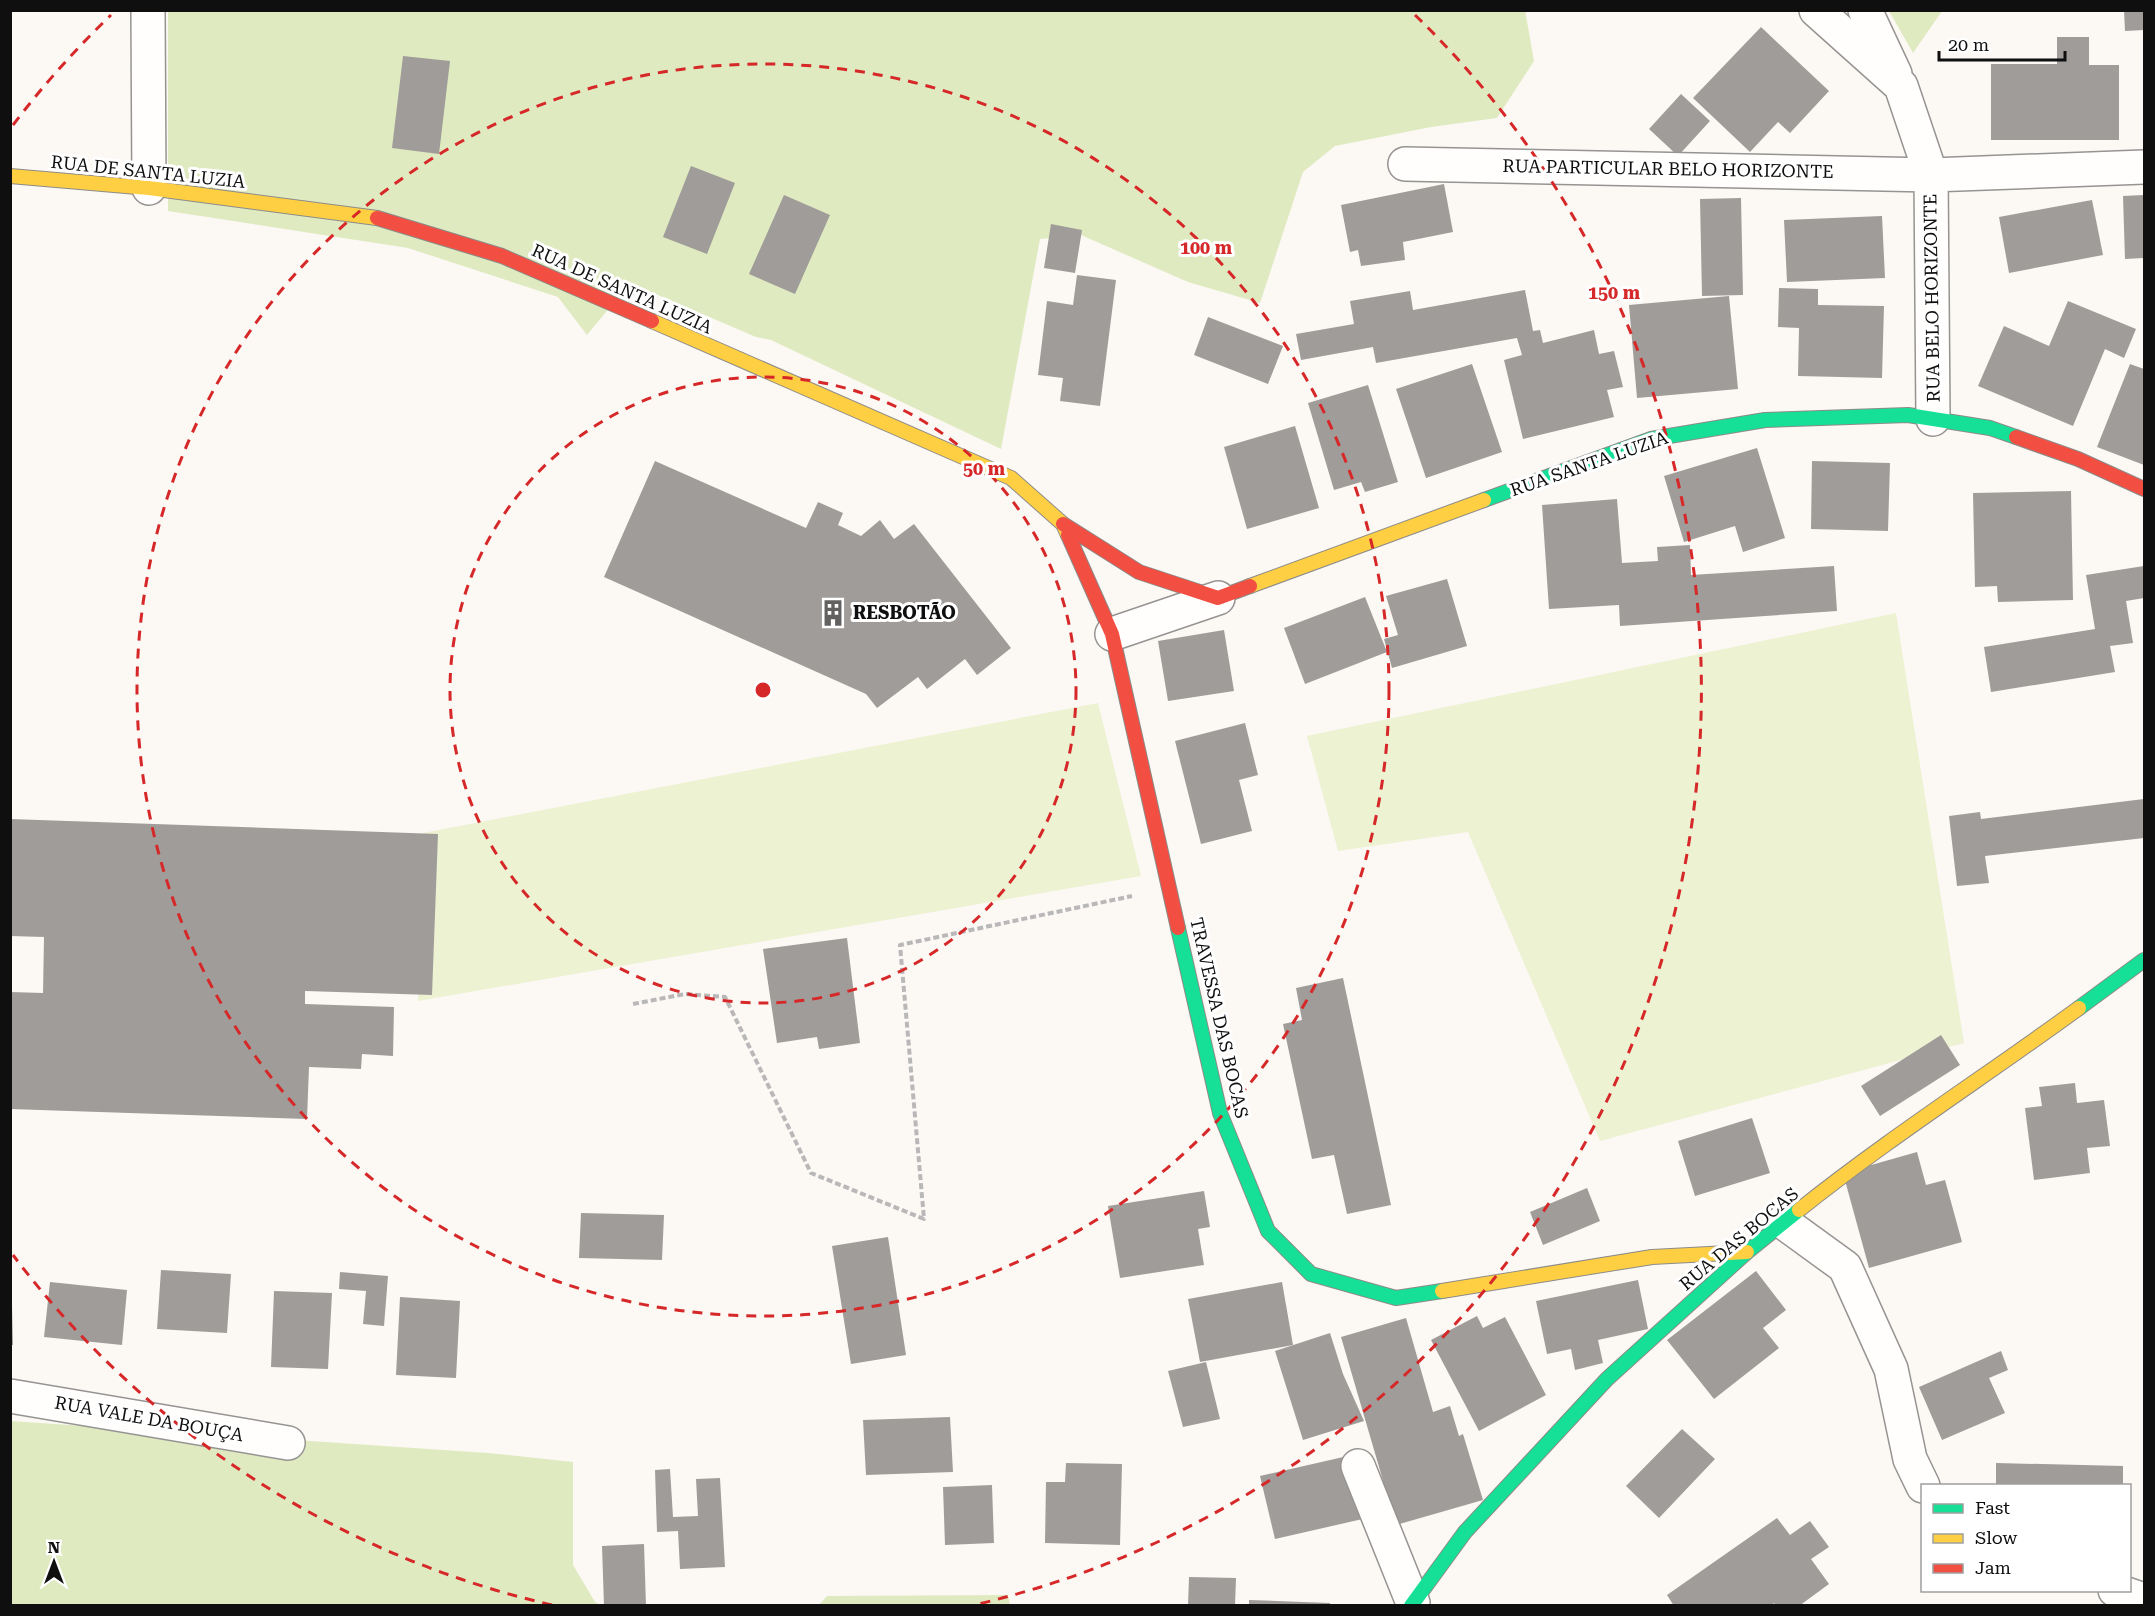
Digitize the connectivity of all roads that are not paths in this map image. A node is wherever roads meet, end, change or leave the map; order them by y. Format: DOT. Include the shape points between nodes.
graph roads {
  1 [pos="148,10"];
  2 [pos="1816,10"];
  3 [pos="1865,10"];
  4 [pos="1901,86"];
  5 [pos="1405,164"];
  6 [pos="2145,167"];
  7 [pos="1931,175"];
  8 [pos="10,176"];
  9 [pos="149,188"];
  10 [pos="1933,419"];
  11 [pos="2145,489"];
  12 [pos="1063,524"];
  13 [pos="1218,598"];
  14 [pos="1112,634"];
  15 [pos="2145,960"];
  16 [pos="1784,1222"];
  17 [pos="1747,1252"];
  18 [pos="10,1396"];
  19 [pos="288,1443"];
  20 [pos="1358,1466"];
  21 [pos="1922,1484"];
  22 [pos="2121,1592"];
  23 [pos="2145,1600"];
  24 [pos="1412,1604"];
  1 -- 9 [label="street"];
  2 -- 4 [label="street"];
  3 -- 4 [label="street"];
  4 -- 7 [label="street"];
  5 -- 7 [label="street, RUA PARTICULAR BELO HORIZONTE"];
  6 -- 7 [label="street, RUA BELO HORIZONTE"];
  7 -- 10 [label="street, RUA BELO HORIZONTE"];
  8 -- 9 [label="street, RUA DE SANTA LUZIA"];
  9 -- 12 [label="street, RUA DE SANTA LUZIA" via="376,218 502,256 1011,478"];
  10 -- 11 [label="street, RUA SANTA LUZIA" via="1989,429 2078,459"];
  10 -- 13 [label="street, RUA SANTA LUZIA" via="1908,415 1764,420 1652,439"];
  12 -- 13 [label="street" via="1139,572"];
  12 -- 14 [label="street, RUA DE SANTA LUZIA"];
  13 -- 14 [label="street, RUA SANTA LUZIA"];
  14 -- 17 [label="street, TRAVESSA DAS BOCAS" via="1220,1113 1268,1231 1311,1274 1396,1298 1652,1257"];
  15 -- 16 [label="street, RUA DAS BOCAS" via="1858,1163"];
  16 -- 17 [label="street, RUA DAS BOCAS"];
  16 -- 21 [label="street" via="1845,1267 1891,1369 1910,1459"];
  17 -- 24 [label="street, RUA DAS BOCAS" via="1607,1379 1465,1532"];
  18 -- 19 [label="street, RUA VALE DA BOUÇA"];
  20 -- 24 [label="street"];
  22 -- 23 [label="street"];
}
